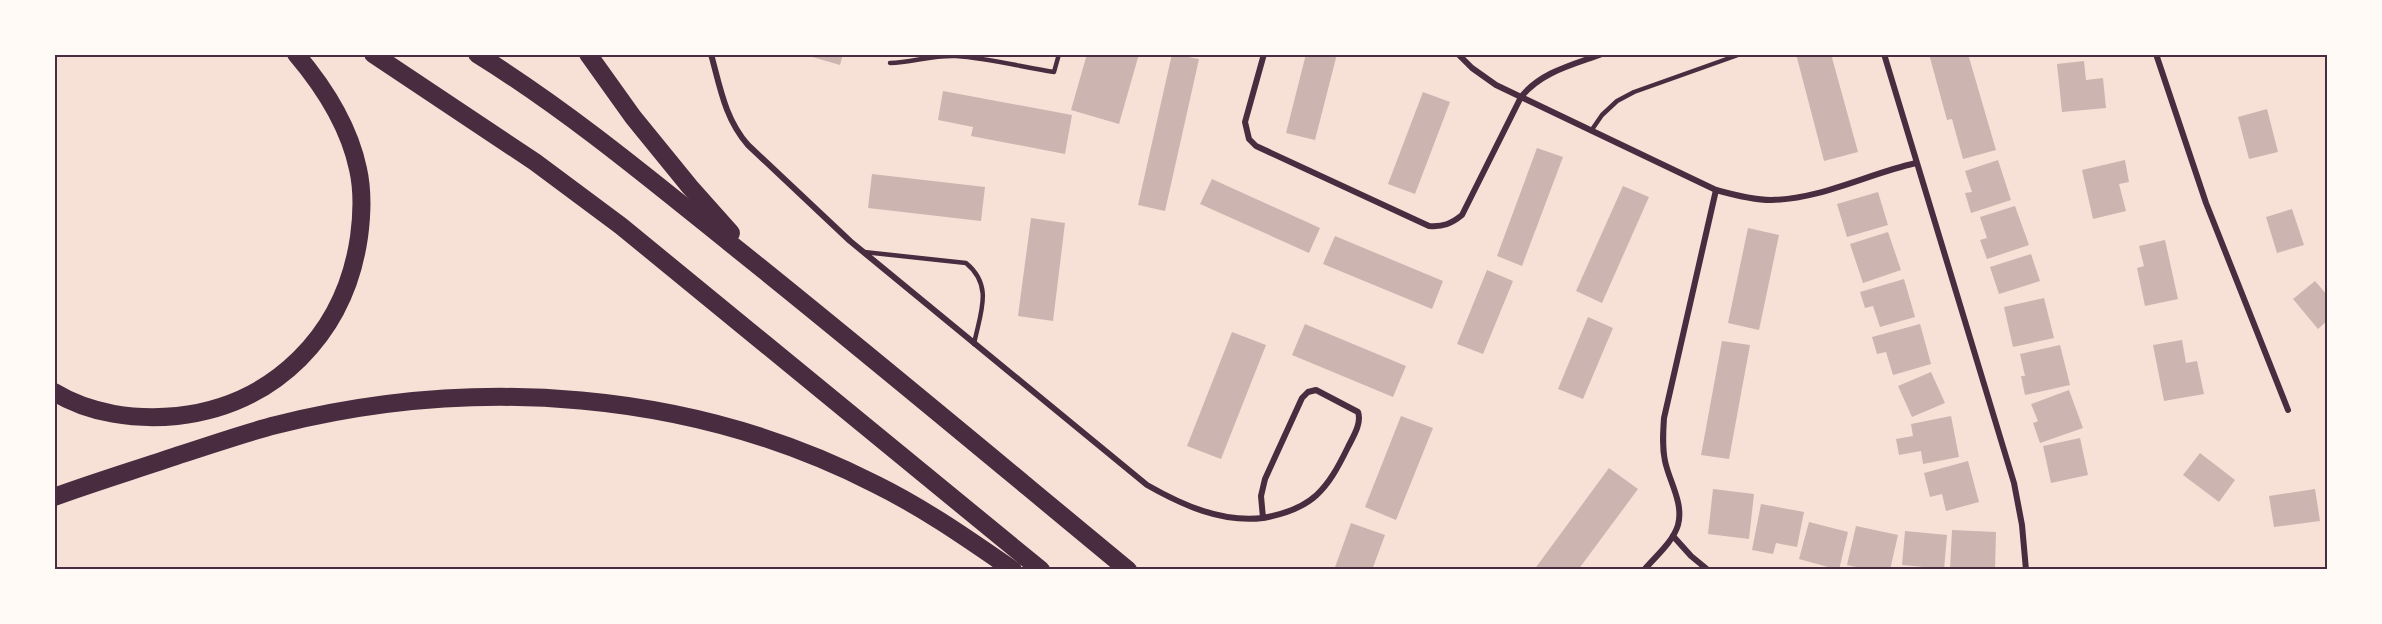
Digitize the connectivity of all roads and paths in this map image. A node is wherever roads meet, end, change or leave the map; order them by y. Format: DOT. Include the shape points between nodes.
graph roads {
  1 [pos="296,54"];
  2 [pos="373,54"];
  3 [pos="477,54"];
  4 [pos="588,54"];
  5 [pos="711,54"];
  6 [pos="1059,54"];
  7 [pos="1264,54"];
  8 [pos="1458,54"];
  9 [pos="1602,54"];
  10 [pos="1884,54"];
  11 [pos="2156,54"];
  12 [pos="930,55"];
  13 [pos="1738,55"];
  14 [pos="890,63"];
  15 [pos="1521,97"];
  16 [pos="1591,131"];
  17 [pos="1916,162"];
  18 [pos="1716,190"];
  19 [pos="864,252"];
  20 [pos="775,280"];
  21 [pos="974,344"];
  22 [pos="54,392"];
  23 [pos="2288,410"];
  24 [pos="54,497"];
  25 [pos="1263,518"];
  26 [pos="1673,536"];
  27 [pos="1705,569"];
  28 [pos="1013,570"];
  29 [pos="1041,570"];
  30 [pos="1128,570"];
  31 [pos="1644,570"];
  32 [pos="2026,570"];
  1 -- 22 [label="highway" via="336,110 358,169 361,223 356,254 347,288 326,327 305,355 259,390 190,414 129,417 80,405"];
  2 -- 29 [label="highway" via="535,162 621,226"];
  3 -- 20 [label="highway" via="623,157"];
  4 -- 20 [label="highway" via="690,187"];
  5 -- 19 [label="street" via="726,113 735,131"];
  6 -- 12 [label="lane" via="1054,72"];
  7 -- 15 [label="street" via="1245,122 1249,139 1430,226 1453,223 1462,215"];
  8 -- 15 [label="street" via="1496,85"];
  9 -- 15 [label="street" via="1545,75"];
  10 -- 17 [label="street"];
  11 -- 23 [label="street" via="2206,203"];
  12 -- 14 [label="lane" via="911,62"];
  13 -- 16 [label="lane" via="1634,92 1617,101"];
  15 -- 16 [label="street"];
  16 -- 18 [label="street"];
  17 -- 18 [label="street" via="1797,198 1769,200"];
  17 -- 32 [label="street" via="2014,483"];
  18 -- 26 [label="street" via="1664,418 1665,462 1679,511"];
  19 -- 21 [label="street"];
  19 -- 21 [label="lane" via="966,263 976,271 984,294"];
  20 -- 30 [label="highway"];
  21 -- 25 [label="street" via="1147,485 1200,511"];
  24 -- 28 [label="highway" via="277,425 347,411 457,397 583,400 704,420 819,458 928,512"];
  25 -- 25 [label="street" via="1297,509 1324,488 1353,438 1360,418 1358,412 1316,390 1308,392 1264,479"];
  26 -- 27 [label="street"];
  26 -- 31 [label="street"];
}
